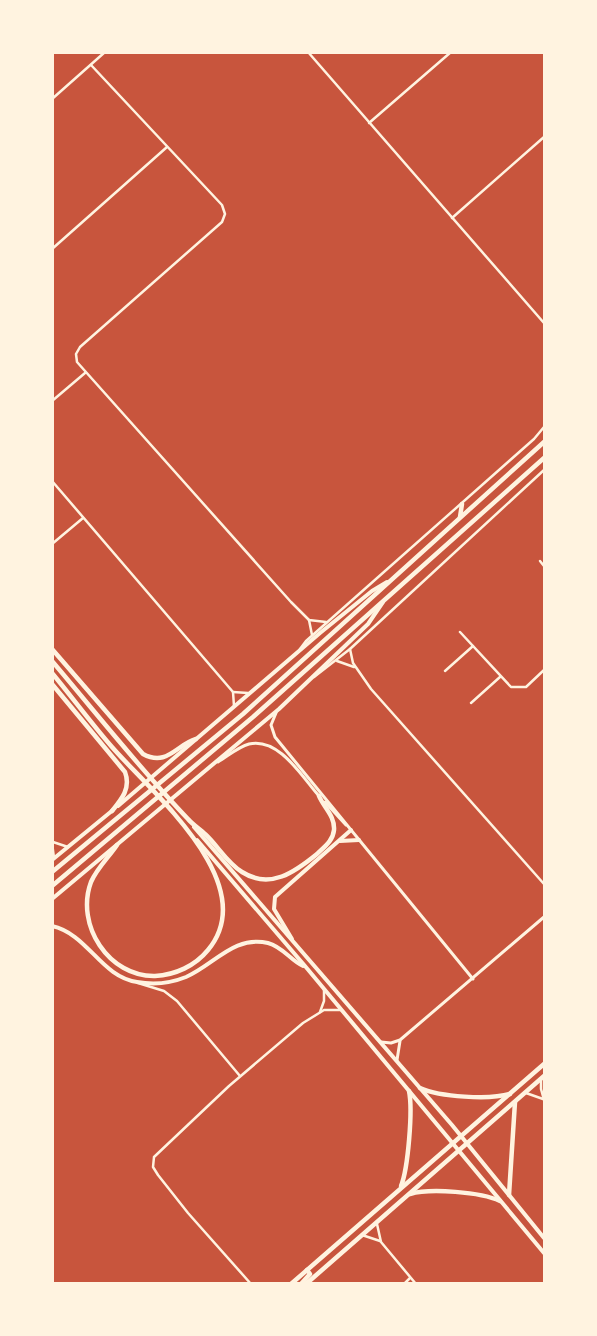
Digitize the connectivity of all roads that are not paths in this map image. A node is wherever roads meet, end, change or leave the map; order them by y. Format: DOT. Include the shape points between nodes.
graph roads {
  1 [pos="105,52"];
  2 [pos="308,52"];
  3 [pos="451,52"];
  4 [pos="92,65"];
  5 [pos="52,100"];
  6 [pos="369,123"];
  7 [pos="544,137"];
  8 [pos="168,147"];
  9 [pos="452,218"];
  10 [pos="52,249"];
  11 [pos="544,322"];
  12 [pos="85,373"];
  13 [pos="52,401"];
  14 [pos="544,427"];
  15 [pos="544,442"];
  16 [pos="544,458"];
  17 [pos="544,470"];
  18 [pos="52,481"];
  19 [pos="462,504"];
  20 [pos="460,517"];
  21 [pos="83,518"];
  22 [pos="52,544"];
  23 [pos="540,561"];
  24 [pos="544,566"];
  25 [pos="389,581"];
  26 [pos="384,601"];
  27 [pos="309,620"];
  28 [pos="326,622"];
  29 [pos="460,632"];
  30 [pos="312,636"];
  31 [pos="473,646"];
  32 [pos="52,649"];
  33 [pos="350,649"];
  34 [pos="299,651"];
  35 [pos="53,661"];
  36 [pos="337,661"];
  37 [pos="355,668"];
  38 [pos="544,670"];
  39 [pos="445,671"];
  40 [pos="52,673"];
  41 [pos="500,677"];
  42 [pos="309,680"];
  43 [pos="52,684"];
  44 [pos="233,692"];
  45 [pos="251,692"];
  46 [pos="471,703"];
  47 [pos="233,709"];
  48 [pos="279,709"];
  49 [pos="196,739"];
  50 [pos="218,762"];
  51 [pos="319,796"];
  52 [pos="112,811"];
  53 [pos="178,818"];
  54 [pos="346,825"];
  55 [pos="351,830"];
  56 [pos="359,840"];
  57 [pos="52,842"];
  58 [pos="338,842"];
  59 [pos="117,845"];
  60 [pos="68,847"];
  61 [pos="222,856"];
  62 [pos="53,859"];
  63 [pos="52,872"];
  64 [pos="544,884"];
  65 [pos="52,886"];
  66 [pos="52,898"];
  67 [pos="544,917"];
  68 [pos="52,926"];
  69 [pos="293,942"];
  70 [pos="306,966"];
  71 [pos="473,979"];
  72 [pos="136,982"];
  73 [pos="324,990"];
  74 [pos="340,1010"];
  75 [pos="320,1012"];
  76 [pos="400,1040"];
  77 [pos="380,1042"];
  78 [pos="396,1060"];
  79 [pos="544,1064"];
  80 [pos="240,1076"];
  81 [pos="543,1078"];
  82 [pos="420,1088"];
  83 [pos="409,1091"];
  84 [pos="526,1093"];
  85 [pos="511,1094"];
  86 [pos="544,1099"];
  87 [pos="515,1102"];
  88 [pos="455,1129"];
  89 [pos="468,1130"];
  90 [pos="446,1136"];
  91 [pos="461,1136"];
  92 [pos="474,1138"];
  93 [pos="452,1143"];
  94 [pos="467,1144"];
  95 [pos="444,1150"];
  96 [pos="459,1151"];
  97 [pos="472,1151"];
  98 [pos="464,1157"];
  99 [pos="451,1158"];
  100 [pos="401,1187"];
  101 [pos="408,1194"];
  102 [pos="509,1195"];
  103 [pos="500,1201"];
  104 [pos="378,1220"];
  105 [pos="360,1235"];
  106 [pos="544,1238"];
  107 [pos="381,1242"];
  108 [pos="544,1253"];
  109 [pos="307,1270"];
  110 [pos="411,1278"];
  111 [pos="251,1284"];
  112 [pos="292,1284"];
  113 [pos="301,1284"];
  114 [pos="306,1284"];
  115 [pos="404,1284"];
  116 [pos="416,1284"];
  1 -- 4 [label="street"];
  2 -- 6 [label="street"];
  3 -- 6 [label="street"];
  4 -- 5 [label="street"];
  4 -- 8 [label="street"];
  6 -- 9 [label="street"];
  7 -- 9 [label="street"];
  8 -- 10 [label="street"];
  8 -- 12 [label="street" via="222,206 224,219 80,347 76,358"];
  9 -- 11 [label="street"];
  12 -- 13 [label="street"];
  12 -- 27 [label="street"];
  14 -- 19 [label="street"];
  15 -- 20 [label="main road"];
  16 -- 26 [label="main road"];
  17 -- 33 [label="street"];
  18 -- 21 [label="street"];
  19 -- 20 [label="main road"];
  19 -- 28 [label="street"];
  20 -- 25 [label="main road"];
  21 -- 22 [label="street"];
  21 -- 44 [label="street"];
  23 -- 24 [label="street"];
  25 -- 34 [label="main road" via="372,591"];
  25 -- 63 [label="main road" via="243,714"];
  26 -- 42 [label="main road" via="368,624"];
  26 -- 65 [label="main road" via="254,717"];
  27 -- 28 [label="street"];
  27 -- 30 [label="street"];
  28 -- 30 [label="street"];
  29 -- 31 [label="street"];
  30 -- 34 [label="street"];
  31 -- 39 [label="street"];
  31 -- 41 [label="street"];
  32 -- 49 [label="main road" via="143,754 152,758 167,757"];
  33 -- 36 [label="street"];
  33 -- 37 [label="street"];
  34 -- 45 [label="main road"];
  35 -- 61 [label="main road" via="117,740 190,822 206,834"];
  36 -- 37 [label="street"];
  36 -- 42 [label="street"];
  37 -- 64 [label="street"];
  38 -- 41 [label="street" via="523,688 509,686"];
  40 -- 53 [label="main road" via="112,746"];
  41 -- 46 [label="street"];
  42 -- 48 [label="main road"];
  43 -- 52 [label="main road" via="125,772 126,792"];
  44 -- 45 [label="street"];
  44 -- 47 [label="street"];
  45 -- 47 [label="main road"];
  47 -- 49 [label="main road"];
  48 -- 50 [label="main road"];
  48 -- 54 [label="street" via="271,722 273,735"];
  49 -- 52 [label="main road"];
  50 -- 51 [label="street" via="248,745 267,744 279,752"];
  50 -- 59 [label="main road"];
  51 -- 54 [label="street"];
  51 -- 61 [label="main road" via="331,816 333,834 325,847 293,873 272,879 256,878"];
  52 -- 60 [label="main road"];
  53 -- 59 [label="main road" via="212,868 222,891 224,909 221,928 211,946 197,961 176,972 156,976 136,974 104,952 92,934 87,913 91,882"];
  53 -- 70 [label="main road"];
  54 -- 55 [label="street"];
  55 -- 56 [label="street"];
  55 -- 58 [label="main road"];
  56 -- 58 [label="main road"];
  56 -- 71 [label="street"];
  57 -- 60 [label="street"];
  57 -- 62 [label="street"];
  58 -- 69 [label="main road" via="275,897 274,909 289,930"];
  59 -- 66 [label="main road"];
  60 -- 62 [label="main road"];
  61 -- 69 [label="main road"];
  67 -- 71 [label="street"];
  68 -- 72 [label="main road" via="72,934 115,973"];
  69 -- 77 [label="main road"];
  70 -- 72 [label="main road" via="276,946 248,942 234,946 178,980"];
  70 -- 73 [label="main road"];
  71 -- 76 [label="street"];
  72 -- 80 [label="street" via="164,991 177,1001"];
  73 -- 74 [label="main road"];
  73 -- 75 [label="street"];
  74 -- 75 [label="street"];
  74 -- 83 [label="main road"];
  75 -- 80 [label="street"];
  76 -- 77 [label="street"];
  76 -- 78 [label="street"];
  77 -- 78 [label="main road"];
  78 -- 82 [label="main road"];
  79 -- 85 [label="main road"];
  80 -- 111 [label="street" via="156,1152 153,1162 155,1171 183,1207"];
  81 -- 84 [label="main road"];
  81 -- 86 [label="street"];
  82 -- 85 [label="main road" via="432,1093 499,1097"];
  82 -- 88 [label="main road"];
  83 -- 90 [label="main road"];
  83 -- 100 [label="main road"];
  84 -- 86 [label="street"];
  84 -- 87 [label="main road"];
  85 -- 89 [label="main road"];
  87 -- 92 [label="main road"];
  87 -- 102 [label="main road"];
  88 -- 90 [label="main road"];
  88 -- 91 [label="main road"];
  89 -- 91 [label="main road"];
  89 -- 92 [label="main road"];
  90 -- 93 [label="main road"];
  91 -- 93 [label="main road"];
  91 -- 94 [label="main road"];
  92 -- 94 [label="main road"];
  93 -- 95 [label="main road"];
  93 -- 96 [label="main road"];
  94 -- 96 [label="main road"];
  94 -- 97 [label="main road"];
  95 -- 99 [label="main road" via="450,1152"];
  95 -- 100 [label="main road"];
  96 -- 98 [label="main road"];
  96 -- 99 [label="main road"];
  97 -- 98 [label="main road"];
  97 -- 102 [label="main road"];
  98 -- 103 [label="main road"];
  99 -- 101 [label="main road"];
  100 -- 109 [label="main road"];
  101 -- 103 [label="main road" via="470,1194"];
  101 -- 104 [label="main road"];
  102 -- 106 [label="main road"];
  103 -- 108 [label="main road"];
  104 -- 105 [label="main road"];
  104 -- 107 [label="street"];
  105 -- 107 [label="street"];
  105 -- 114 [label="main road"];
  107 -- 110 [label="street"];
  109 -- 112 [label="main road"];
  109 -- 113 [label="main road" via="309,1276"];
  110 -- 115 [label="street"];
  110 -- 116 [label="street"];
}
